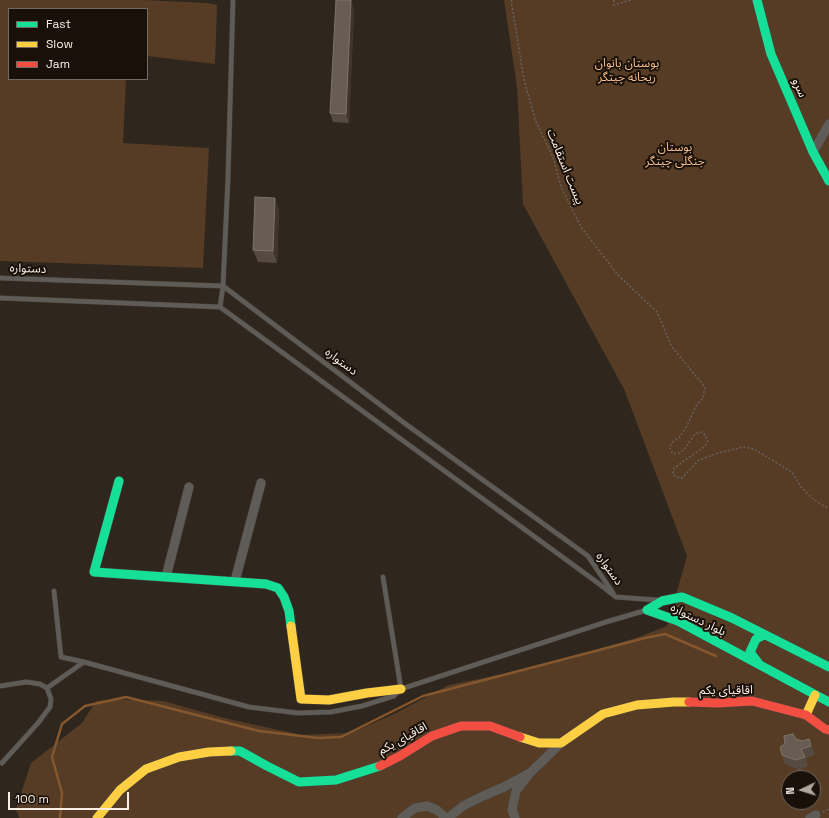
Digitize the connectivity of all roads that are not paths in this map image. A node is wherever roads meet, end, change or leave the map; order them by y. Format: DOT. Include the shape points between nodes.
graph roads {
  1 [pos="233,0"];
  2 [pos="757,0"];
  3 [pos="829,124"];
  4 [pos="813,152"];
  5 [pos="829,181"];
  6 [pos="0,278"];
  7 [pos="223,286"];
  8 [pos="0,298"];
  9 [pos="220,307"];
  10 [pos="119,482"];
  11 [pos="261,483"];
  12 [pos="189,487"];
  13 [pos="166,577"];
  14 [pos="383,577"];
  15 [pos="235,582"];
  16 [pos="54,591"];
  17 [pos="616,597"];
  18 [pos="662,601"];
  19 [pos="647,610"];
  20 [pos="764,634"];
  21 [pos="813,659"];
  22 [pos="829,659"];
  23 [pos="84,662"];
  24 [pos="760,665"];
  25 [pos="829,667"];
  26 [pos="0,686"];
  27 [pos="47,688"];
  28 [pos="401,689"];
  29 [pos="815,695"];
  30 [pos="829,702"];
  31 [pos="806,715"];
  32 [pos="828,726"];
  33 [pos="561,743"];
  34 [pos="2,763"];
  35 [pos="530,773"];
  36 [pos="97,818"];
  37 [pos="402,818"];
  38 [pos="447,818"];
  39 [pos="515,818"];
  1 -- 7 [label="lane"];
  2 -- 4 [label="street, سرو" via="771,54"];
  3 -- 4 [label="street"];
  4 -- 5 [label="street, سرو"];
  6 -- 7 [label="lane, دستواره"];
  7 -- 9 [label="lane"];
  7 -- 17 [label="lane, دستواره" via="588,556"];
  8 -- 9 [label="lane"];
  9 -- 17 [label="lane"];
  10 -- 13 [label="street" via="94,572"];
  11 -- 15 [label="street"];
  12 -- 13 [label="street"];
  13 -- 15 [label="street"];
  14 -- 28 [label="lane"];
  15 -- 28 [label="street" via="266,584 278,588 284,597 289,612 301,698 329,700"];
  16 -- 23 [label="lane" via="61,657"];
  17 -- 18 [label="lane"];
  18 -- 19 [label="street, بلوار دستواره"];
  18 -- 20 [label="street, بلوار دستواره" via="682,598"];
  19 -- 24 [label="street, بلوار دستواره" via="678,620"];
  19 -- 28 [label="lane"];
  20 -- 21 [label="street, بلوار دستواره"];
  20 -- 24 [label="street" via="756,639 750,652"];
  21 -- 22 [label="street"];
  21 -- 25 [label="street, بلوار دستواره"];
  23 -- 27 [label="lane"];
  23 -- 28 [label="lane" via="249,707 298,713 331,712 362,706 394,696"];
  24 -- 29 [label="street, بلوار دستواره"];
  26 -- 27 [label="lane" via="26,682"];
  27 -- 34 [label="lane" via="52,699 50,706"];
  29 -- 30 [label="street, بلوار دستواره"];
  29 -- 31 [label="street"];
  31 -- 32 [label="street, اقاقیای یکم"];
  31 -- 33 [label="street, اقاقیای یکم" via="752,701 637,705 603,714"];
  33 -- 35 [label="street"];
  33 -- 36 [label="street, اقاقیای یکم" via="539,743 490,726 461,726 432,736 375,768 336,780 299,782 240,751 209,752 179,757 146,769 120,790"];
  35 -- 38 [label="street" via="463,806"];
  35 -- 39 [label="street" via="516,791 512,810"];
  37 -- 38 [label="street" via="415,808 427,806"];
}
